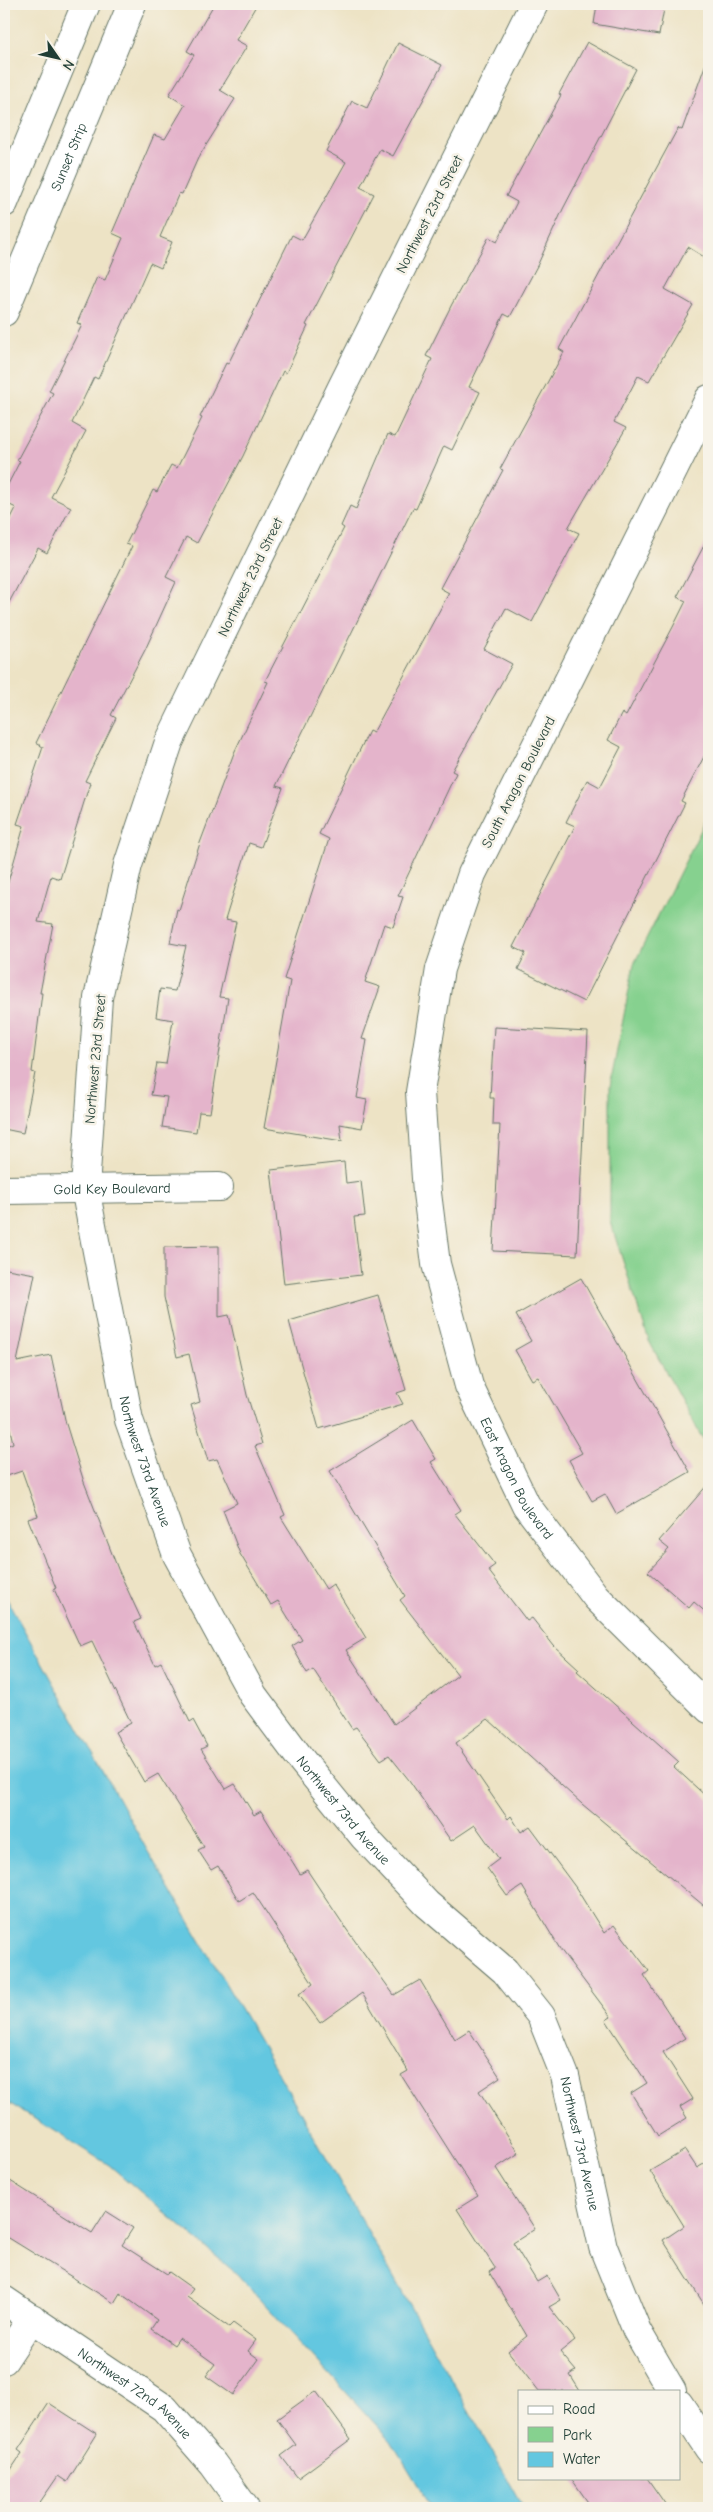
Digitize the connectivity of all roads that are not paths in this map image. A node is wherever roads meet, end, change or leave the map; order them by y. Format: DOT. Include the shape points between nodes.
graph roads {
  1 [pos="86,4"];
  2 [pos="132,4"];
  3 [pos="534,4"];
  4 [pos="4,203"];
  5 [pos="4,312"];
  6 [pos="709,399"];
  7 [pos="219,1187"];
  8 [pos="85,1188"];
  9 [pos="4,1190"];
  10 [pos="427,1193"];
  11 [pos="709,1709"];
  12 [pos="4,2300"];
  13 [pos="32,2318"];
  14 [pos="4,2360"];
  15 [pos="671,2390"];
  16 [pos="680,2406"];
  17 [pos="709,2449"];
  18 [pos="245,2508"];
  1 -- 4 [label="street"];
  2 -- 5 [label="street, Sunset Strip"];
  3 -- 8 [label="street, Northwest 23rd Street" via="342,386 170,742 128,865 98,998"];
  6 -- 10 [label="street, South Aragon Boulevard" via="472,874 440,969 420,1092"];
  7 -- 8 [label="street, Gold Key Boulevard"];
  8 -- 9 [label="street, Gold Key Boulevard"];
  8 -- 15 [label="street, Northwest 73rd Avenue" via="129,1420 177,1555 253,1695 302,1762 370,1844 427,1904 506,1971 541,2016 565,2076 604,2247 637,2331"];
  10 -- 11 [label="street, East Aragon Boulevard" via="436,1264 469,1386 526,1505 596,1597"];
  12 -- 13 [label="street, Northwest 72nd Avenue"];
  13 -- 14 [label="street"];
  13 -- 18 [label="street, Northwest 72nd Avenue" via="164,2408 213,2464"];
  16 -- 17 [label="street"];
}
